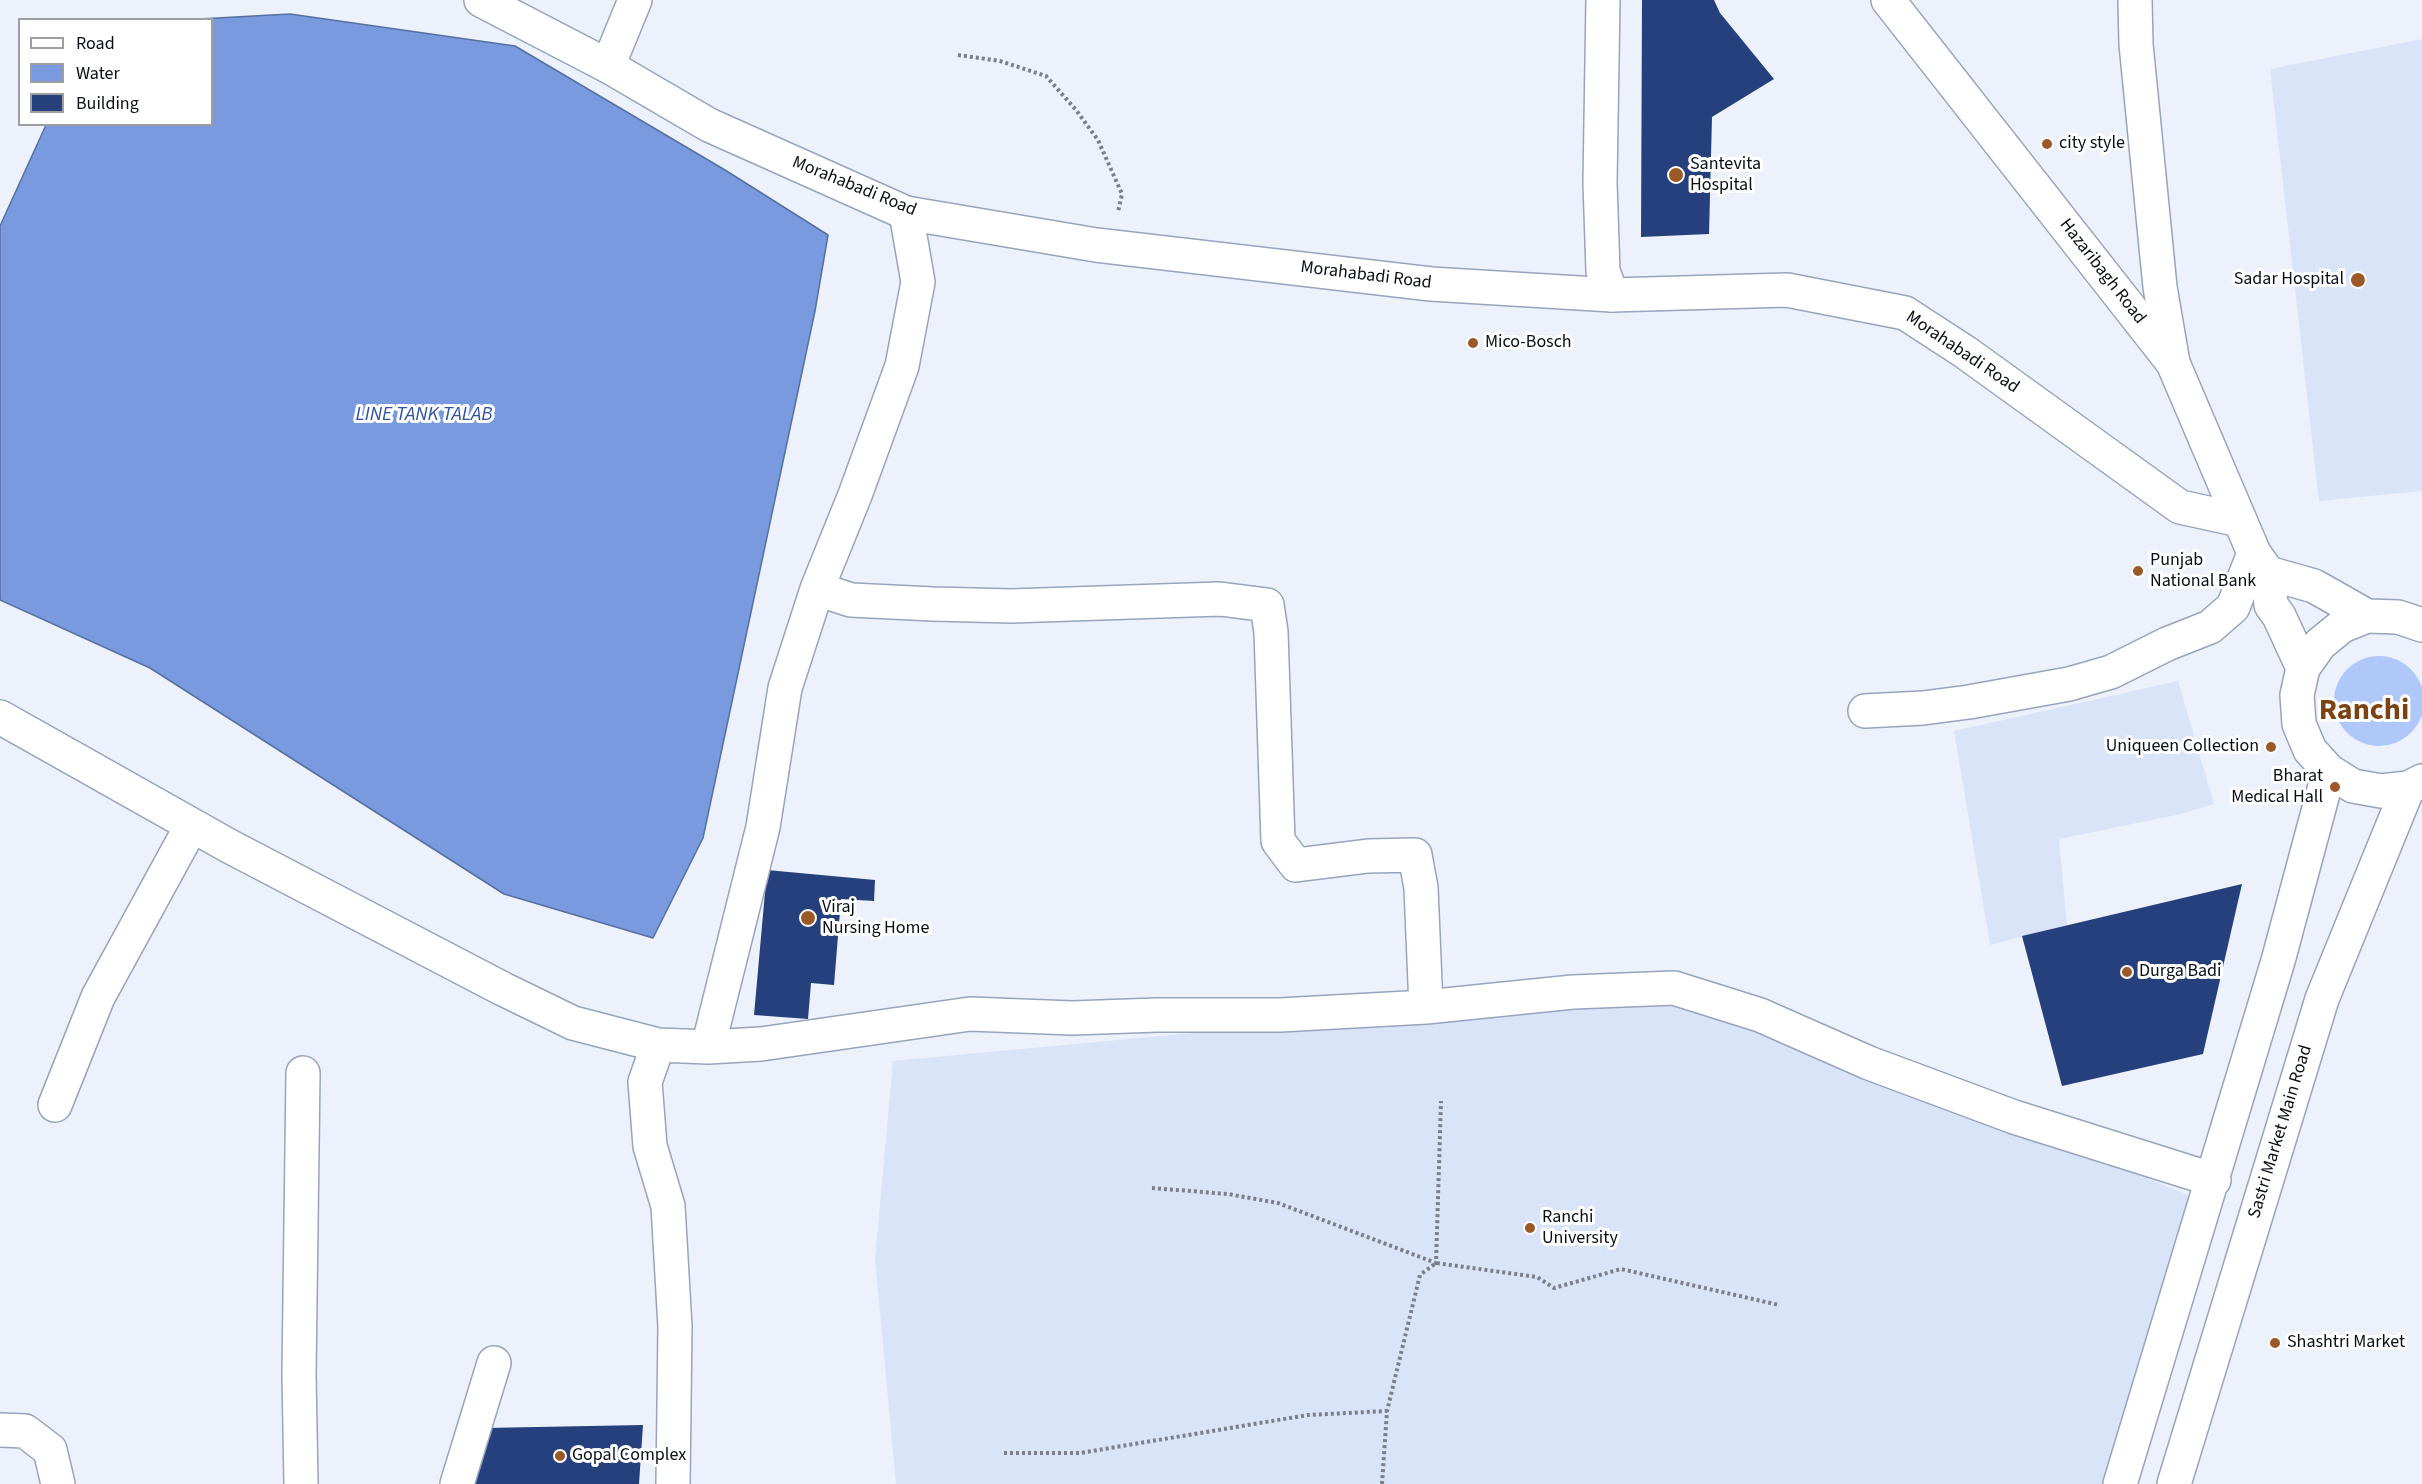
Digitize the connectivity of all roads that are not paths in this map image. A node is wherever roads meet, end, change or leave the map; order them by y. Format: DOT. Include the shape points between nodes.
graph roads {
  1 [pos="481,0"];
  2 [pos="635,0"];
  3 [pos="1603,0"];
  4 [pos="1888,0"];
  5 [pos="2135,0"];
  6 [pos="608,66"];
  7 [pos="906,213"];
  8 [pos="1612,295"];
  9 [pos="2173,363"];
  10 [pos="2240,520"];
  11 [pos="2261,563"];
  12 [pos="817,589"];
  13 [pos="2367,616"];
  14 [pos="2422,625"];
  15 [pos="2304,668"];
  16 [pos="1865,711"];
  17 [pos="0,717"];
  18 [pos="2329,771"];
  19 [pos="2415,784"];
  20 [pos="192,825"];
  21 [pos="1426,1007"];
  22 [pos="658,1045"];
  23 [pos="708,1047"];
  24 [pos="303,1073"];
  25 [pos="55,1105"];
  26 [pos="2214,1180"];
  27 [pos="494,1363"];
  28 [pos="0,1430"];
  29 [pos="58,1484"];
  30 [pos="301,1484"];
  31 [pos="458,1484"];
  32 [pos="673,1484"];
  33 [pos="2120,1484"];
  34 [pos="2174,1484"];
  1 -- 6 [label="street, Morahabadi Road"];
  2 -- 6 [label="street"];
  3 -- 8 [label="street" via="1600,183 1603,271"];
  4 -- 9 [label="street, Hazaribagh Road"];
  5 -- 9 [label="street" via="2160,287"];
  6 -- 7 [label="street, Morahabadi Road" via="709,125"];
  7 -- 8 [label="street, Morahabadi Road" via="1096,245 1431,284"];
  7 -- 12 [label="street" via="918,282 902,366"];
  8 -- 10 [label="street, Morahabadi Road" via="1786,290 1905,313 2180,507"];
  9 -- 10 [label="street, Hazaribagh Road"];
  10 -- 11 [label="street, Hazaribagh Road"];
  11 -- 13 [label="street" via="2314,586"];
  11 -- 15 [label="street, Hazaribagh Road" via="2271,605"];
  11 -- 16 [label="street" via="2233,606 2210,627 2111,672 2060,686 1969,702"];
  12 -- 21 [label="street" via="851,600 933,604 1011,606 1220,599 1267,605 1278,841 1296,865 1415,855"];
  12 -- 23 [label="street" via="785,688 764,827"];
  13 -- 14 [label="street" via="2398,617"];
  13 -- 15 [label="street" via="2342,626 2320,644"];
  15 -- 18 [label="street" via="2296,695 2299,724 2310,750"];
  17 -- 20 [label="street"];
  18 -- 19 [label="street" via="2353,786 2381,791"];
  18 -- 26 [label="street"];
  19 -- 34 [label="street, Sastri Market Main Road" via="2322,999"];
  20 -- 22 [label="street" via="345,908 573,1023"];
  20 -- 25 [label="street" via="98,997"];
  21 -- 23 [label="street" via="1280,1015 1072,1018 970,1014 761,1044"];
  21 -- 26 [label="street" via="1573,992 1674,988 1760,1015 1869,1063 2014,1117"];
  22 -- 23 [label="street"];
  22 -- 32 [label="street" via="645,1083 650,1146 668,1206 675,1327"];
  24 -- 30 [label="street"];
  26 -- 33 [label="street"];
  27 -- 31 [label="street"];
  28 -- 29 [label="street" via="25,1431 50,1450"];
}
